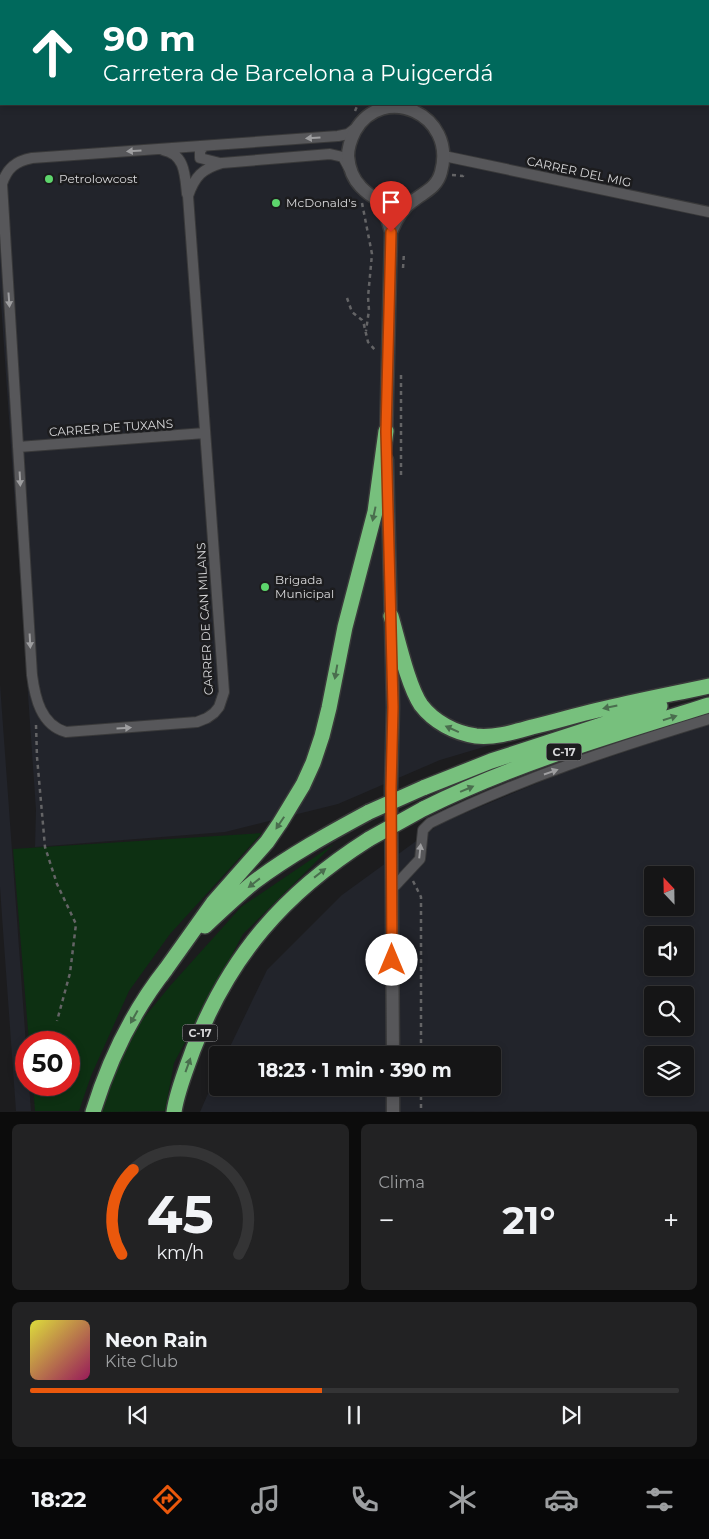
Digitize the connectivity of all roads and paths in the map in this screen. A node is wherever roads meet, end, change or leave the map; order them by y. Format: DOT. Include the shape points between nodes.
graph roads {
  1 [pos="358,105"];
  2 [pos="383,107"];
  3 [pos="410,107"];
  4 [pos="356,121"];
  5 [pos="204,146"];
  6 [pos="159,149"];
  7 [pos="444,156"];
  8 [pos="222,163"];
  9 [pos="351,173"];
  10 [pos="449,176"];
  11 [pos="463,176"];
  12 [pos="376,199"];
  13 [pos="413,201"];
  14 [pos="362,203"];
  15 [pos="188,207"];
  16 [pos="709,212"];
  17 [pos="391,232"];
  18 [pos="404,246"];
  19 [pos="403,272"];
  20 [pos="347,298"];
  21 [pos="366,330"];
  22 [pos="376,359"];
  23 [pos="401,371"];
  24 [pos="386,432"];
  25 [pos="205,433"];
  26 [pos="18,447"];
  27 [pos="401,480"];
  28 [pos="391,616"];
  29 [pos="709,688"];
  30 [pos="36,698"];
  31 [pos="709,705"];
  32 [pos="709,719"];
  33 [pos="412,879"];
  34 [pos="392,889"];
  35 [pos="161,976"];
  36 [pos="56,1021"];
  37 [pos="392,1046"];
  38 [pos="421,1046"];
  39 [pos="393,1096"];
  40 [pos="421,1096"];
  41 [pos="93,1112"];
  42 [pos="174,1112"];
  43 [pos="393,1112"];
  44 [pos="421,1112"];
  1 -- 4 [label="path"];
  2 -- 3 [label="main road"];
  2 -- 4 [label="main road"];
  3 -- 7 [label="main road" via="427,118 438,131"];
  4 -- 5 [label="street, CARRER DE CAN MILANS, one-way" via="348,134 338,136"];
  4 -- 9 [label="main road" via="348,150"];
  5 -- 6 [label="street, CARRER DE CAN MILANS"];
  5 -- 8 [label="street, CARRER DE CAN MILANS" via="200,158"];
  6 -- 15 [label="street, CARRER DE CAN MILANS" via="178,157 184,169"];
  6 -- 26 [label="street, CARRER DE CAN MILANS, one-way" via="32,158 11,166 4,177"];
  7 -- 13 [label="main road" via="438,178 428,192"];
  7 -- 16 [label="street, CARRER DEL MIG"];
  8 -- 9 [label="street, CARRER DE CAN MILANS" via="336,154 343,157"];
  8 -- 15 [label="street, CARRER DE CAN MILANS" via="211,166 196,178 188,196"];
  9 -- 12 [label="main road" via="357,183"];
  10 -- 11 [label="path"];
  12 -- 13 [label="main road" via="399,204"];
  12 -- 17 [label="main road"];
  13 -- 17 [label="main road" via="399,216"];
  14 -- 21 [label="path" via="372,254"];
  15 -- 25 [label="street, CARRER DE CAN MILANS"];
  17 -- 24 [label="main road"];
  18 -- 19 [label="path"];
  20 -- 21 [label="path" via="352,312 362,320"];
  21 -- 22 [label="path"];
  23 -- 27 [label="path"];
  24 -- 28 [label="main road"];
  24 -- 35 [label="highway, one-way" via="376,512 313,763 293,804 276,829 213,903"];
  25 -- 26 [label="street, CARRER DE TUXANS"];
  30 -- 25 [label="street, CARRER DE CAN MILANS, one-way" via="50,724 66,732 197,722 219,707 224,692"];
  26 -- 30 [label="street, CARRER DE CAN MILANS, one-way"];
  29 -- 28 [label="highway, one-way" via="598,710 506,734 463,733 440,723 421,704"];
  28 -- 34 [label="main road"];
  29 -- 35 [label="highway, C-17, one-way, bridge" via="490,761 369,812 254,883 199,932"];
  30 -- 36 [label="path" via="37,757 45,847 57,884 76,924 70,973"];
  42 -- 31 [label="highway, C-17, one-way, bridge" via="204,1023 239,960 287,901 343,855 423,809 470,787 520,767"];
  34 -- 32 [label="street, one-way" via="420,859 423,830 430,823 544,774"];
  33 -- 38 [label="path" via="421,897"];
  34 -- 37 [label="main road"];
  35 -- 41 [label="highway, C-17, one-way" via="115,1053"];
  39 -- 43 [label="main road"];
  40 -- 44 [label="path"];
}
